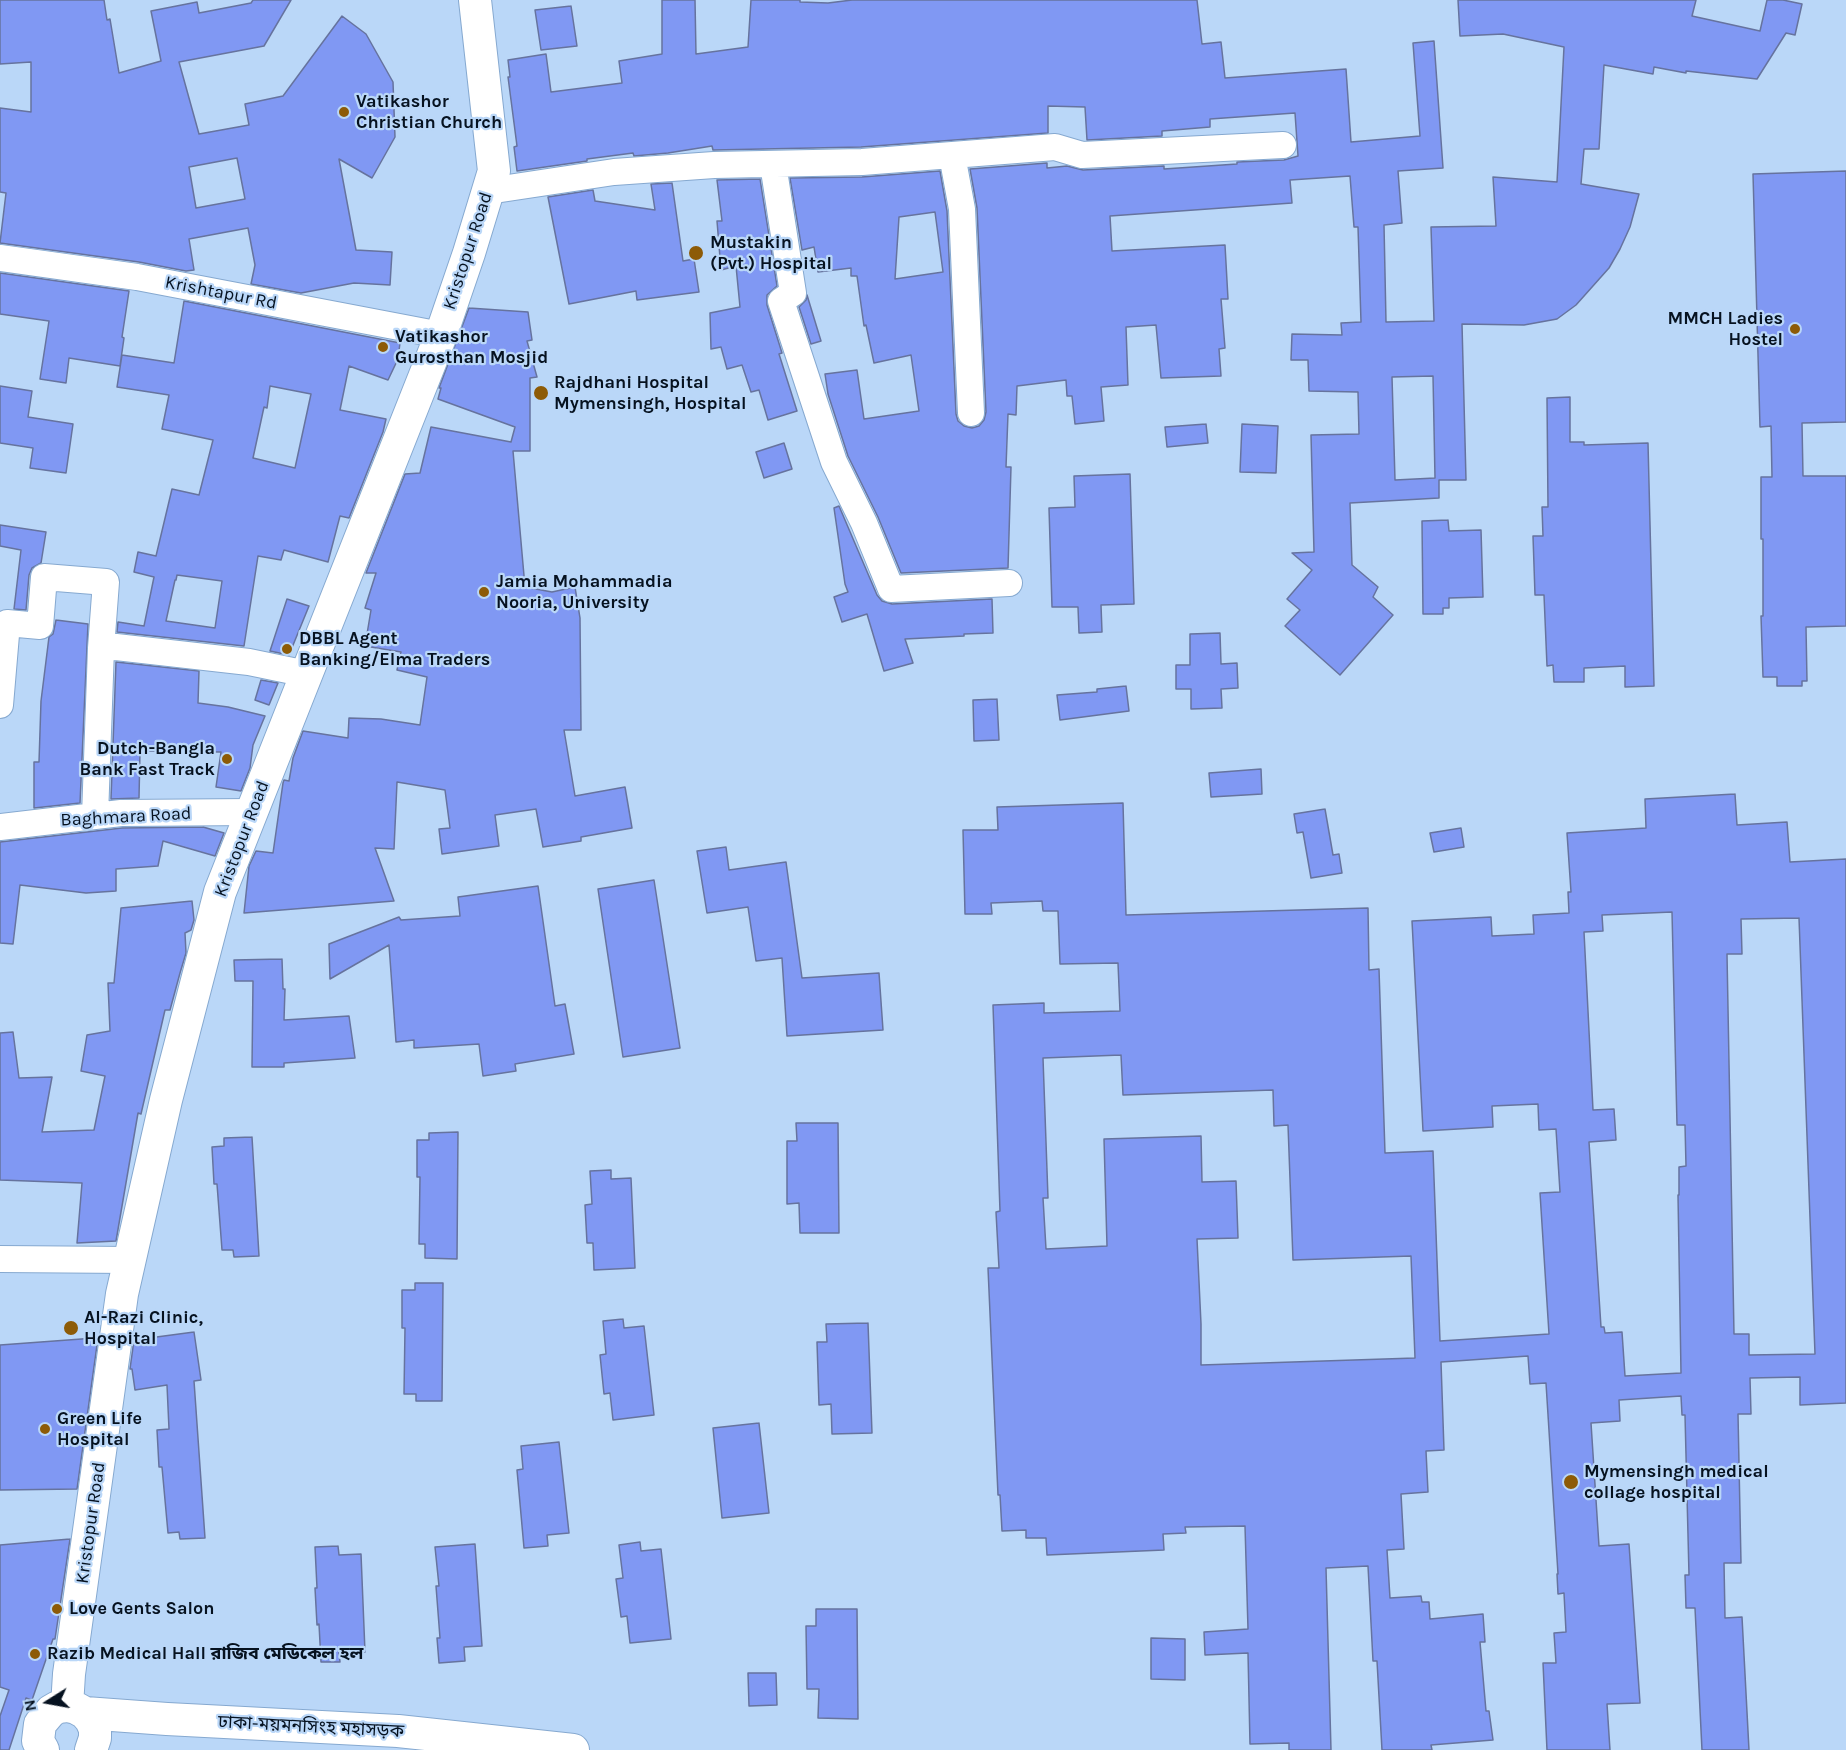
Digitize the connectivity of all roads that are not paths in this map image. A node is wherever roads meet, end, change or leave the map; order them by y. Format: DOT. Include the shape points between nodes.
graph roads {
  1 [pos="475,0"];
  2 [pos="1283,145"];
  3 [pos="952,155"];
  4 [pos="773,164"];
  5 [pos="488,191"];
  6 [pos="0,258"];
  7 [pos="441,335"];
  8 [pos="971,413"];
  9 [pos="1009,583"];
  10 [pos="101,648"];
  11 [pos="2,660"];
  12 [pos="307,674"];
  13 [pos="0,705"];
  14 [pos="252,812"];
  15 [pos="95,816"];
  16 [pos="0,826"];
  17 [pos="0,1258"];
  18 [pos="130,1260"];
  19 [pos="76,1709"];
  20 [pos="36,1747"];
  21 [pos="90,1750"];
  22 [pos="573,1750"];
  1 -- 5 [label="main road, Kristopur Road" via="494,171"];
  2 -- 3 [label="street" via="1082,155 1055,147"];
  3 -- 4 [label="street"];
  3 -- 8 [label="street" via="962,208"];
  4 -- 5 [label="street" via="614,172"];
  4 -- 9 [label="street" via="793,293 781,301 834,462 891,590"];
  5 -- 7 [label="main road, Kristopur Road"];
  6 -- 7 [label="street, Krishtapur Rd" via="137,277"];
  7 -- 12 [label="main road, Kristopur Road"];
  10 -- 11 [label="street" via="106,582 44,577 40,626 7,623"];
  10 -- 12 [label="street" via="249,662"];
  10 -- 15 [label="street"];
  11 -- 13 [label="street"];
  12 -- 14 [label="main road, Kristopur Road"];
  14 -- 15 [label="street, Baghmara Road"];
  14 -- 18 [label="main road, Kristopur Road" via="220,892 166,1100"];
  15 -- 16 [label="street, Baghmara Road"];
  17 -- 18 [label="street"];
  18 -- 19 [label="main road, Kristopur Road" via="69,1674"];
  19 -- 20 [label="main road" via="51,1711 40,1724"];
  19 -- 21 [label="main road" via="91,1720 95,1729"];
  19 -- 22 [label="main road, ঢাকা-ময়মনসিংহ মহাসড়ক" via="167,1719 398,1731"];
}
